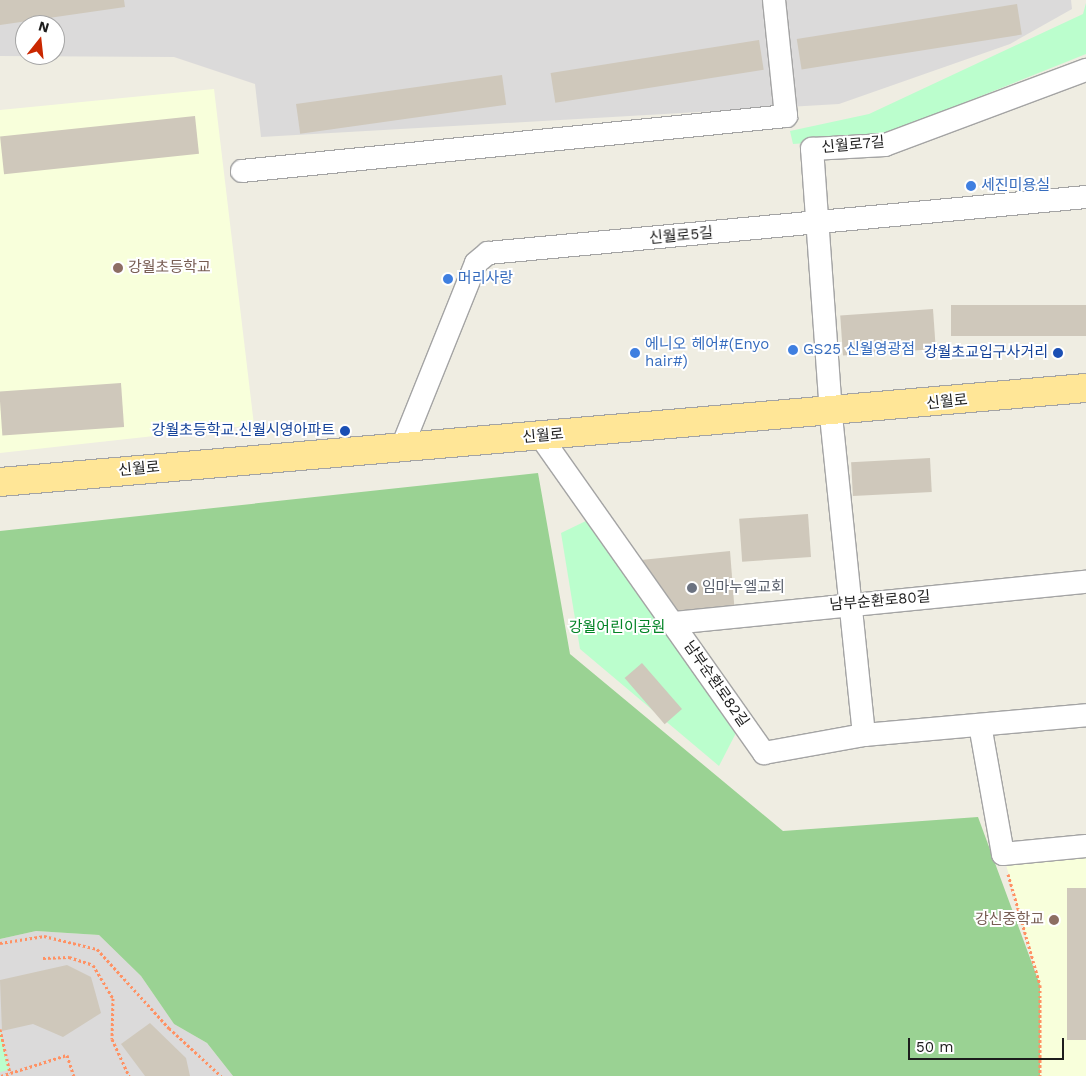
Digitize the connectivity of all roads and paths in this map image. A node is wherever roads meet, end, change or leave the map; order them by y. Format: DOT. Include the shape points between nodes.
graph roads {
  1 [pos="774,0"];
  2 [pos="1086,70"];
  3 [pos="242,171"];
  4 [pos="1086,198"];
  5 [pos="818,224"];
  6 [pos="1086,388"];
  7 [pos="831,413"];
  8 [pos="541,437"];
  9 [pos="402,447"];
  10 [pos="0,482"];
  11 [pos="1086,582"];
  12 [pos="850,603"];
  13 [pos="673,623"];
  14 [pos="1086,715"];
  15 [pos="980,725"];
  16 [pos="864,735"];
  17 [pos="1086,846"];
  18 [pos="1003,854"];
  19 [pos="0,943"];
  20 [pos="42,958"];
  21 [pos="0,1029"];
  22 [pos="10,1073"];
  23 [pos="2,1076"];
  24 [pos="74,1076"];
  25 [pos="129,1076"];
  26 [pos="222,1076"];
  27 [pos="1040,1076"];
  1 -- 3 [label="street" via="786,116"];
  2 -- 5 [label="street, 신월로7길" via="884,145 812,149"];
  4 -- 5 [label="street, 신월로5길"];
  5 -- 7 [label="street, 신월로7길"];
  5 -- 9 [label="street, 신월로5길" via="488,253 476,264"];
  6 -- 7 [label="main road, 신월로"];
  7 -- 8 [label="main road, 신월로"];
  7 -- 12 [label="street, 신월로7길"];
  8 -- 9 [label="main road, 신월로"];
  8 -- 13 [label="street, 남부순환로82길"];
  9 -- 10 [label="main road, 신월로"];
  11 -- 12 [label="street, 남부순환로80길"];
  12 -- 13 [label="street, 남부순환로80길"];
  12 -- 16 [label="street, 신월로7길"];
  13 -- 16 [label="street, 남부순환로82길" via="764,753"];
  14 -- 15 [label="street, 남부순환로82길"];
  15 -- 16 [label="street, 남부순환로82길"];
  15 -- 18 [label="street"];
  17 -- 18 [label="street"];
  18 -- 27 [label="path" via="1040,985"];
  19 -- 26 [label="path" via="44,936 97,949 169,1028"];
  20 -- 25 [label="path" via="69,957 93,965 113,998 112,1039"];
  21 -- 22 [label="path"];
  22 -- 23 [label="path"];
  22 -- 24 [label="path" via="67,1055"];
}
